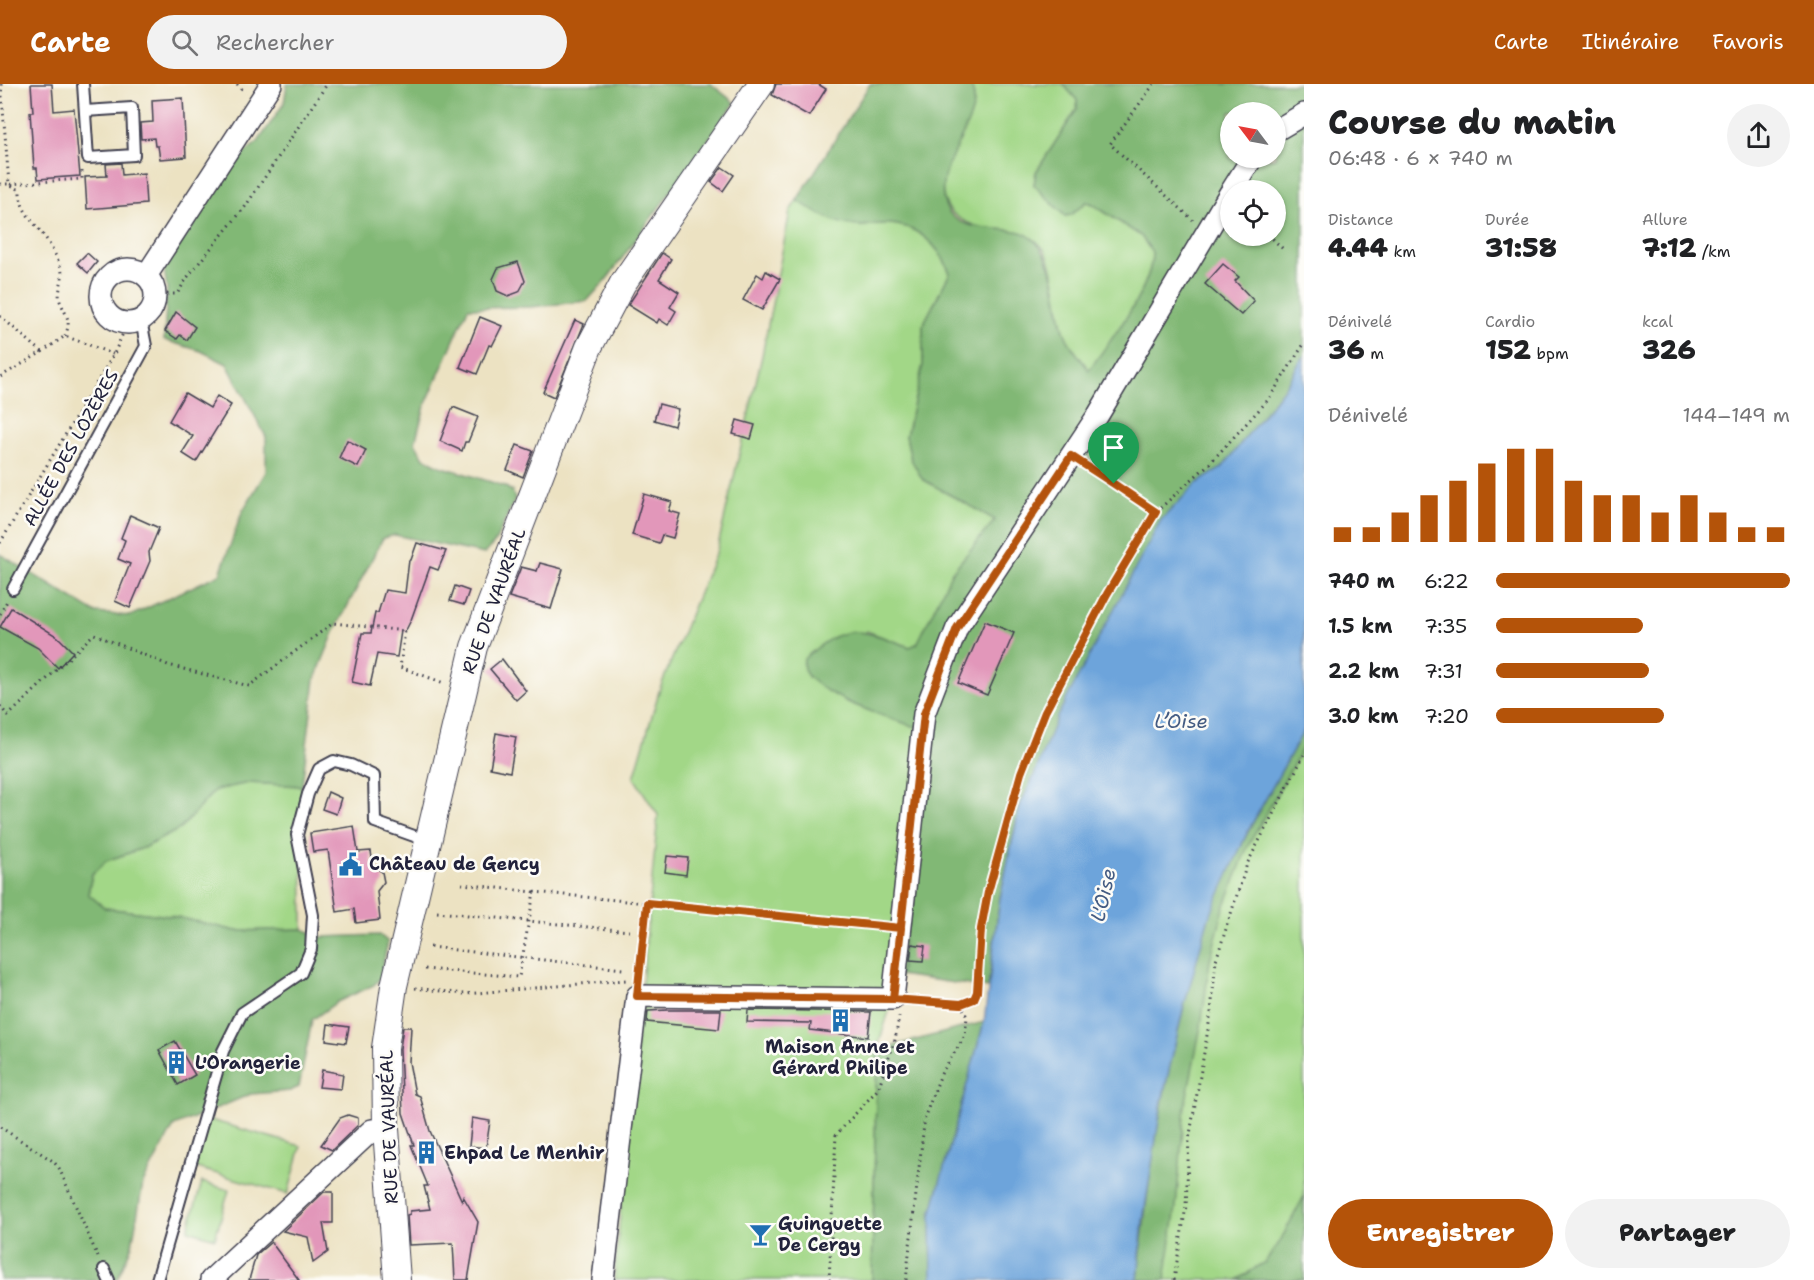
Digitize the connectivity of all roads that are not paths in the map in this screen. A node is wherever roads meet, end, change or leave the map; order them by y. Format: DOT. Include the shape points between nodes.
graph roads {
  1 [pos="83,84"];
  2 [pos="271,84"];
  3 [pos="761,84"];
  4 [pos="85,111"];
  5 [pos="1304,114"];
  6 [pos="1286,125"];
  7 [pos="1220,212"];
  8 [pos="151,285"];
  9 [pos="134,322"];
  10 [pos="13,589"];
  11 [pos="429,841"];
  12 [pos="386,1129"];
  13 [pos="104,1269"];
  14 [pos="109,1280"];
  15 [pos="157,1280"];
  16 [pos="211,1280"];
  17 [pos="397,1280"];
  18 [pos="603,1280"];
  1 -- 4 [label="lane"];
  2 -- 8 [label="street"];
  3 -- 11 [label="street, RUE DE VAURÉAL" via="623,283 589,348 474,647"];
  4 -- 4 [label="lane" via="88,158 134,155 132,108"];
  5 -- 6 [label="street"];
  7 -- 18 [label="street" via="1086,434 957,628 924,714 893,999 637,996"];
  8 -- 9 [label="street" via="152,309"];
  8 -- 9 [label="street" via="130,269 121,269 102,286 101,304 105,312 112,318"];
  9 -- 10 [label="lane, ALLÉE DES LOZÈRES" via="146,346"];
  11 -- 12 [label="street, RUE DE VAURÉAL" via="394,986 385,1048"];
  11 -- 15 [label="lane" via="375,822 374,776 334,761 319,769 297,835 313,915 311,949 301,973 242,1013 223,1051"];
  12 -- 16 [label="street" via="372,1130"];
  12 -- 17 [label="street, RUE DE VAURÉAL"];
  13 -- 14 [label="lane"];
}
